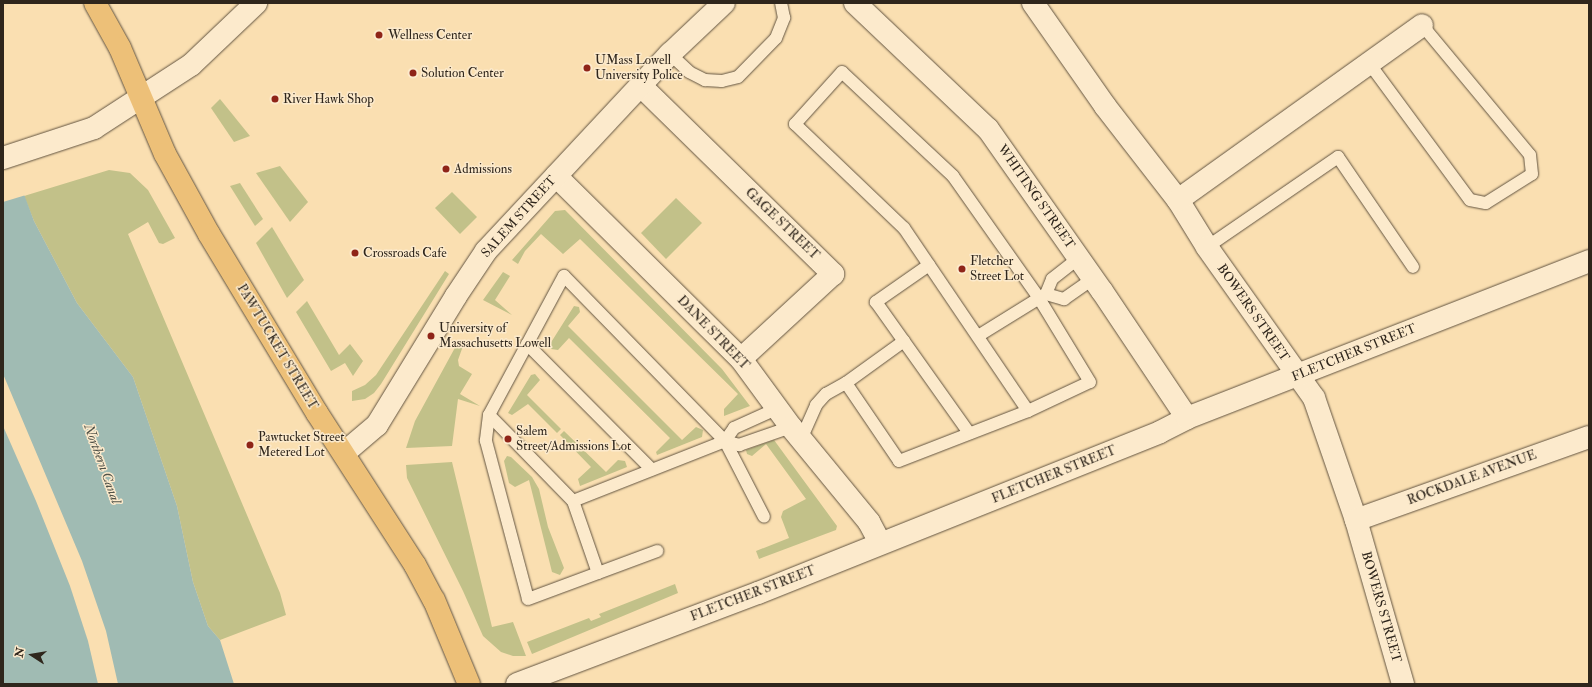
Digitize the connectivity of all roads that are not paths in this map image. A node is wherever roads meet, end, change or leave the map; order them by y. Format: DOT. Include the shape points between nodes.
graph roads {
  1 [pos="95,3"];
  2 [pos="256,3"];
  3 [pos="724,3"];
  4 [pos="781,3"];
  5 [pos="855,3"];
  6 [pos="1033,3"];
  7 [pos="1422,25"];
  8 [pos="670,54"];
  9 [pos="1369,63"];
  10 [pos="641,86"];
  11 [pos="141,99"];
  12 [pos="3,158"];
  13 [pos="556,176"];
  14 [pos="1178,200"];
  15 [pos="1207,247"];
  16 [pos="1079,258"];
  17 [pos="1589,261"];
  18 [pos="929,265"];
  19 [pos="1413,267"];
  20 [pos="1094,278"];
  21 [pos="1043,296"];
  22 [pos="978,336"];
  23 [pos="904,341"];
  24 [pos="527,344"];
  25 [pos="741,359"];
  26 [pos="1298,376"];
  27 [pos="846,383"];
  28 [pos="778,408"];
  29 [pos="1028,411"];
  30 [pos="489,415"];
  31 [pos="1187,418"];
  32 [pos="797,432"];
  33 [pos="969,433"];
  34 [pos="1589,437"];
  35 [pos="725,441"];
  36 [pos="344,453"];
  37 [pos="652,470"];
  38 [pos="574,500"];
  39 [pos="764,517"];
  40 [pos="1356,520"];
  41 [pos="880,543"];
  42 [pos="656,551"];
  43 [pos="598,573"];
  44 [pos="470,684"];
  45 [pos="517,684"];
  46 [pos="1403,684"];
  1 -- 11 [label="main road, PAWTUCKET STREET" via="120,48"];
  2 -- 11 [label="street" via="191,65"];
  3 -- 8 [label="street, SALEM STREET"];
  4 -- 8 [label="lane" via="784,18 776,38 738,77 722,81 705,80 689,72"];
  5 -- 16 [label="street, WHITING STREET" via="988,129"];
  6 -- 14 [label="street, BOWERS STREET" via="1106,106"];
  7 -- 9 [label="street"];
  7 -- 9 [label="lane" via="1530,156 1532,174 1486,203 1470,200"];
  8 -- 10 [label="street, SALEM STREET"];
  9 -- 14 [label="street"];
  10 -- 13 [label="street, SALEM STREET"];
  10 -- 25 [label="street, GAGE STREET" via="833,274"];
  11 -- 12 [label="street" via="94,128"];
  11 -- 36 [label="main road, PAWTUCKET STREET" via="165,154 209,234"];
  13 -- 25 [label="street, DANE STREET"];
  13 -- 36 [label="street, SALEM STREET" via="475,266 377,425"];
  14 -- 15 [label="street, BOWERS STREET"];
  15 -- 19 [label="lane" via="1338,156"];
  15 -- 26 [label="street, BOWERS STREET"];
  16 -- 20 [label="street, WHITING STREET"];
  16 -- 21 [label="lane" via="1052,279"];
  17 -- 26 [label="street, FLETCHER STREET"];
  18 -- 21 [label="lane" via="904,228 795,124 842,72 953,176"];
  18 -- 22 [label="lane"];
  18 -- 23 [label="lane" via="876,302"];
  20 -- 21 [label="lane" via="1064,299"];
  20 -- 31 [label="street, WHITING STREET"];
  21 -- 22 [label="lane"];
  21 -- 29 [label="lane" via="1090,382"];
  22 -- 29 [label="lane"];
  23 -- 27 [label="lane"];
  23 -- 33 [label="lane"];
  24 -- 30 [label="lane"];
  24 -- 35 [label="lane" via="564,276"];
  24 -- 37 [label="lane"];
  25 -- 28 [label="street, DANE STREET"];
  26 -- 31 [label="street, FLETCHER STREET"];
  26 -- 40 [label="street, BOWERS STREET" via="1314,398"];
  27 -- 32 [label="lane" via="826,394"];
  27 -- 33 [label="lane" via="899,461"];
  28 -- 32 [label="street, DANE STREET"];
  28 -- 35 [label="lane" via="734,428"];
  29 -- 33 [label="lane"];
  30 -- 38 [label="lane"];
  30 -- 43 [label="lane" via="486,441 528,598"];
  31 -- 41 [label="street, FLETCHER STREET" via="1160,432"];
  32 -- 35 [label="lane" via="739,445"];
  32 -- 41 [label="street, DANE STREET" via="869,522"];
  34 -- 40 [label="street, ROCKDALE AVENUE"];
  35 -- 37 [label="lane"];
  35 -- 39 [label="lane"];
  36 -- 44 [label="main road, PAWTUCKET STREET" via="415,565 434,600"];
  37 -- 38 [label="lane"];
  38 -- 43 [label="lane"];
  40 -- 46 [label="street, BOWERS STREET"];
  41 -- 45 [label="street, FLETCHER STREET" via="758,594"];
  42 -- 43 [label="lane"];
}
